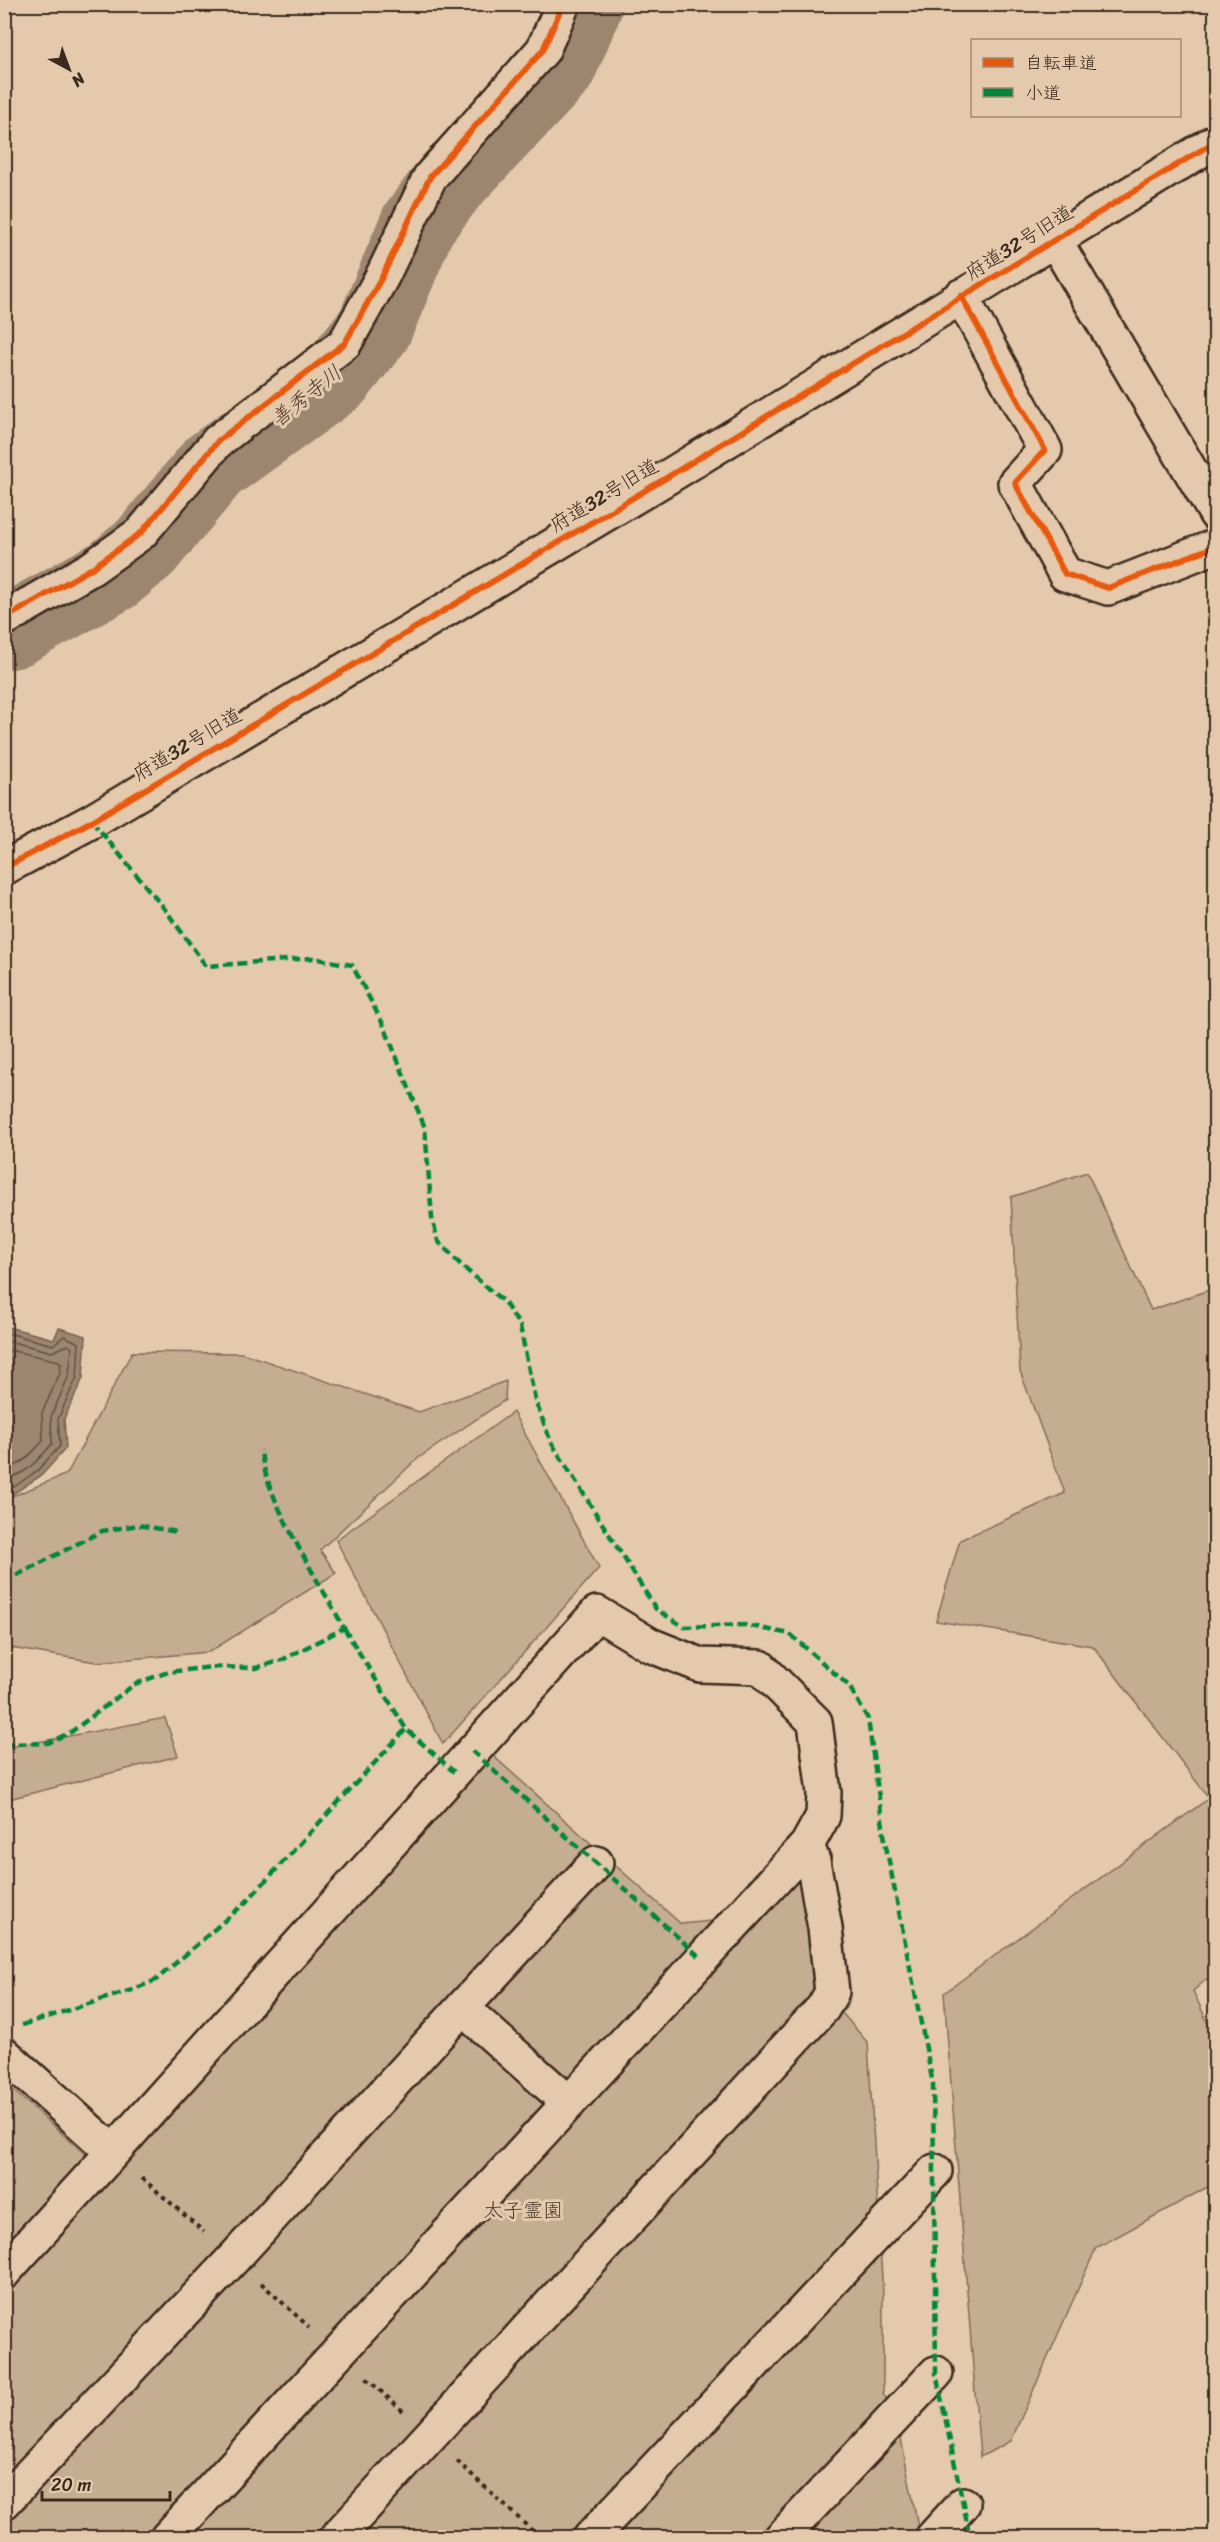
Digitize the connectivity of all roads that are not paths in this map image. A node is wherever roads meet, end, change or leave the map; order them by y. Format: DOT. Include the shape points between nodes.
graph roads {
  1 [pos="563,4"];
  2 [pos="1215,141"];
  3 [pos="1054,239"];
  4 [pos="961,297"];
  5 [pos="1215,514"];
  6 [pos="1215,546"];
  7 [pos="4,619"];
  8 [pos="4,868"];
  9 [pos="807,1845"];
  10 [pos="596,1863"];
  11 [pos="462,2008"];
  12 [pos="4,2054"];
  13 [pos="569,2103"];
  14 [pos="112,2152"];
  15 [pos="934,2171"];
  16 [pos="4,2272"];
  17 [pos="936,2373"];
  18 [pos="4,2502"];
  19 [pos="963,2504"];
  20 [pos="167,2538"];
  21 [pos="336,2538"];
  22 [pos="590,2538"];
  23 [pos="781,2538"];
  24 [pos="933,2538"];
  1 -- 7 [label="street" via="543,50 430,177 345,343 218,441 141,534 92,568"];
  2 -- 3 [label="street, 府道32号旧道"];
  3 -- 4 [label="street, 府道32号旧道"];
  3 -- 5 [label="street"];
  4 -- 6 [label="street" via="1045,450 1015,483 1065,574 1108,588"];
  4 -- 8 [label="street, 府道32号旧道" via="92,821"];
  9 -- 13 [label="street"];
  9 -- 14 [label="street" via="823,1816 825,1793 815,1722 760,1667 700,1665 650,1645 597,1613"];
  9 -- 21 [label="street" via="823,1917 832,1992 822,2008"];
  10 -- 11 [label="street"];
  11 -- 13 [label="street"];
  11 -- 18 [label="street"];
  12 -- 14 [label="street"];
  13 -- 20 [label="street"];
  14 -- 16 [label="street"];
  15 -- 22 [label="street"];
  17 -- 23 [label="street"];
  19 -- 24 [label="street"];
}
